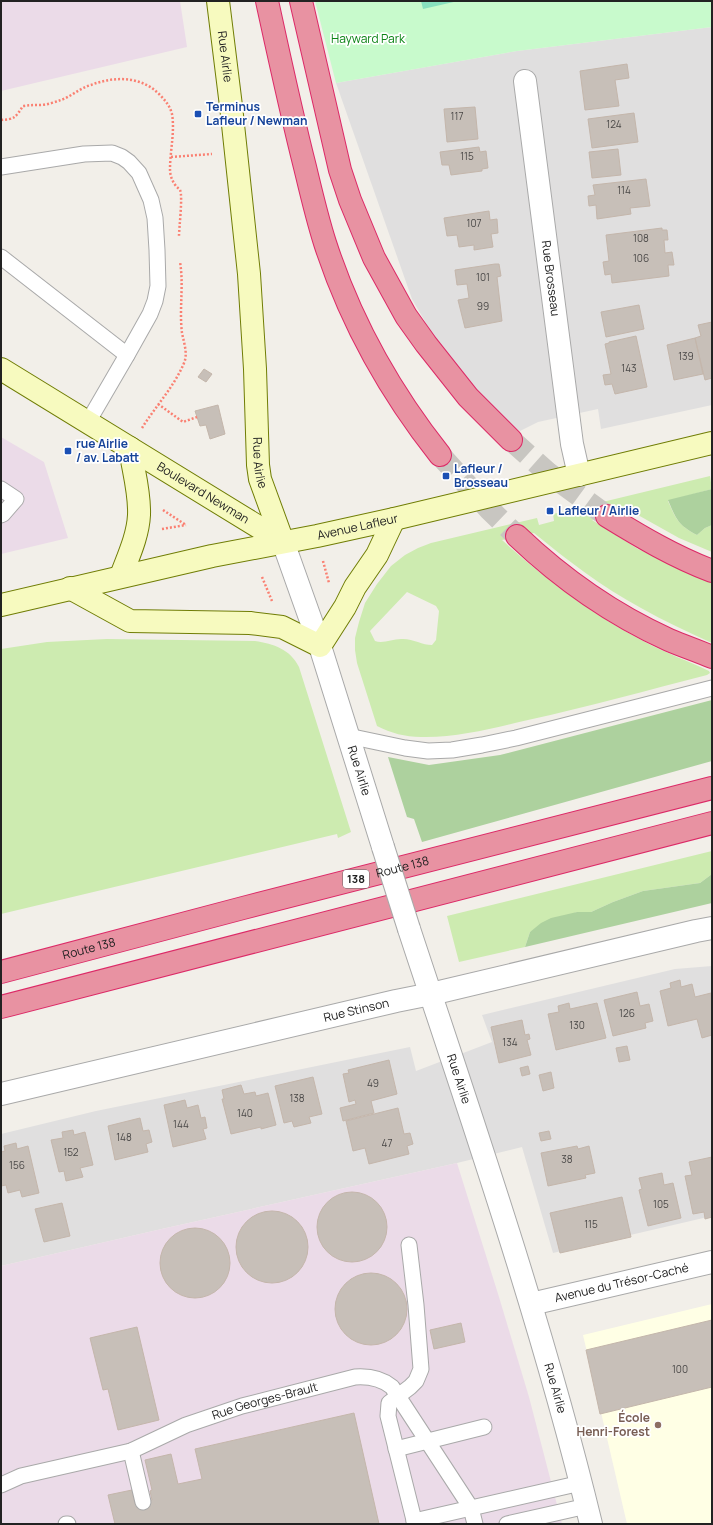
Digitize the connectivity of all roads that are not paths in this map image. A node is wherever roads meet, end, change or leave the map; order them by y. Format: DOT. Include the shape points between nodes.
graph roads {
  1 [pos="218,1"];
  2 [pos="267,1"];
  3 [pos="301,1"];
  4 [pos="525,81"];
  5 [pos="1,167"];
  6 [pos="1,257"];
  7 [pos="128,355"];
  8 [pos="1,369"];
  9 [pos="88,422"];
  10 [pos="511,440"];
  11 [pos="712,444"];
  12 [pos="130,448"];
  13 [pos="440,456"];
  14 [pos="579,475"];
  15 [pos="1,489"];
  16 [pos="1,515"];
  17 [pos="607,516"];
  18 [pos="394,519"];
  19 [pos="517,536"];
  20 [pos="283,542"];
  21 [pos="712,571"];
  22 [pos="121,576"];
  23 [pos="70,588"];
  24 [pos="1,605"];
  25 [pos="320,646"];
  26 [pos="712,657"];
  27 [pos="712,688"];
  28 [pos="348,736"];
  29 [pos="712,788"];
  30 [pos="712,824"];
  31 [pos="712,928"];
  32 [pos="1,972"];
  33 [pos="431,994"];
  34 [pos="1,1007"];
  35 [pos="1,1094"];
  36 [pos="409,1245"];
  37 [pos="712,1262"];
  38 [pos="531,1304"];
  39 [pos="399,1397"];
  40 [pos="484,1427"];
  41 [pos="428,1442"];
  42 [pos="396,1449"];
  43 [pos="131,1451"];
  44 [pos="581,1483"];
  45 [pos="1,1485"];
  46 [pos="143,1502"];
  47 [pos="471,1508"];
  48 [pos="589,1515"];
  49 [pos="415,1523"];
  50 [pos="475,1524"];
  51 [pos="507,1524"];
  1 -- 20 [label="main road, Rue Airlie" via="249,274 258,465 260,479"];
  2 -- 13 [label="highway" via="312,195 338,278 363,334 390,383"];
  3 -- 10 [label="highway" via="340,170 374,258 406,316 426,344 468,397"];
  4 -- 14 [label="street, Rue Brosseau" via="572,444"];
  5 -- 7 [label="lane" via="84,154 112,153 122,157 139,172 151,200 155,218 158,286 150,314"];
  6 -- 7 [label="lane"];
  7 -- 9 [label="lane"];
  8 -- 9 [label="main road, Boulevard Newman"];
  9 -- 12 [label="main road, Boulevard Newman"];
  11 -- 14 [label="main road, Avenue Lafleur"];
  12 -- 20 [label="main road, Boulevard Newman"];
  12 -- 22 [label="main road" via="139,516 136,535"];
  14 -- 18 [label="main road, Avenue Lafleur"];
  15 -- 16 [label="lane" via="16,499"];
  17 -- 21 [label="highway" via="673,554"];
  18 -- 20 [label="main road, Avenue Lafleur"];
  18 -- 25 [label="main road" via="377,555"];
  19 -- 26 [label="highway" via="565,577 625,617 669,640"];
  20 -- 22 [label="main road, Avenue Lafleur"];
  20 -- 25 [label="street, Rue Airlie"];
  22 -- 23 [label="main road, Avenue Lafleur"];
  23 -- 24 [label="main road, Avenue Lafleur"];
  23 -- 25 [label="main road" via="130,621 250,623 282,627"];
  25 -- 28 [label="street, Rue Airlie"];
  27 -- 28 [label="lane" via="516,738 452,750 428,751 405,748"];
  28 -- 33 [label="street, Rue Airlie, bridge"];
  29 -- 32 [label="highway, Route 138 / 138"];
  30 -- 34 [label="highway"];
  31 -- 33 [label="street, Rue Stinson"];
  33 -- 35 [label="street, Rue Stinson"];
  33 -- 38 [label="street, Rue Airlie"];
  36 -- 39 [label="lane" via="421,1368 416,1381"];
  37 -- 38 [label="street, Avenue du Trésor-Caché"];
  38 -- 44 [label="street, Rue Airlie"];
  39 -- 41 [label="lane, Rue Georges-Brault"];
  39 -- 42 [label="lane" via="389,1403 388,1409"];
  39 -- 43 [label="lane, Rue Georges-Brault" via="386,1382 374,1377 355,1377 242,1406 186,1426"];
  40 -- 41 [label="lane"];
  41 -- 42 [label="lane"];
  41 -- 47 [label="lane, Rue Georges-Brault"];
  42 -- 49 [label="lane"];
  43 -- 45 [label="lane, Rue Georges-Brault" via="21,1476"];
  43 -- 46 [label="lane"];
  44 -- 47 [label="lane"];
  44 -- 48 [label="street, Rue Airlie"];
  47 -- 49 [label="lane"];
  47 -- 50 [label="lane, Rue Georges-Brault"];
  48 -- 51 [label="lane"];
}
